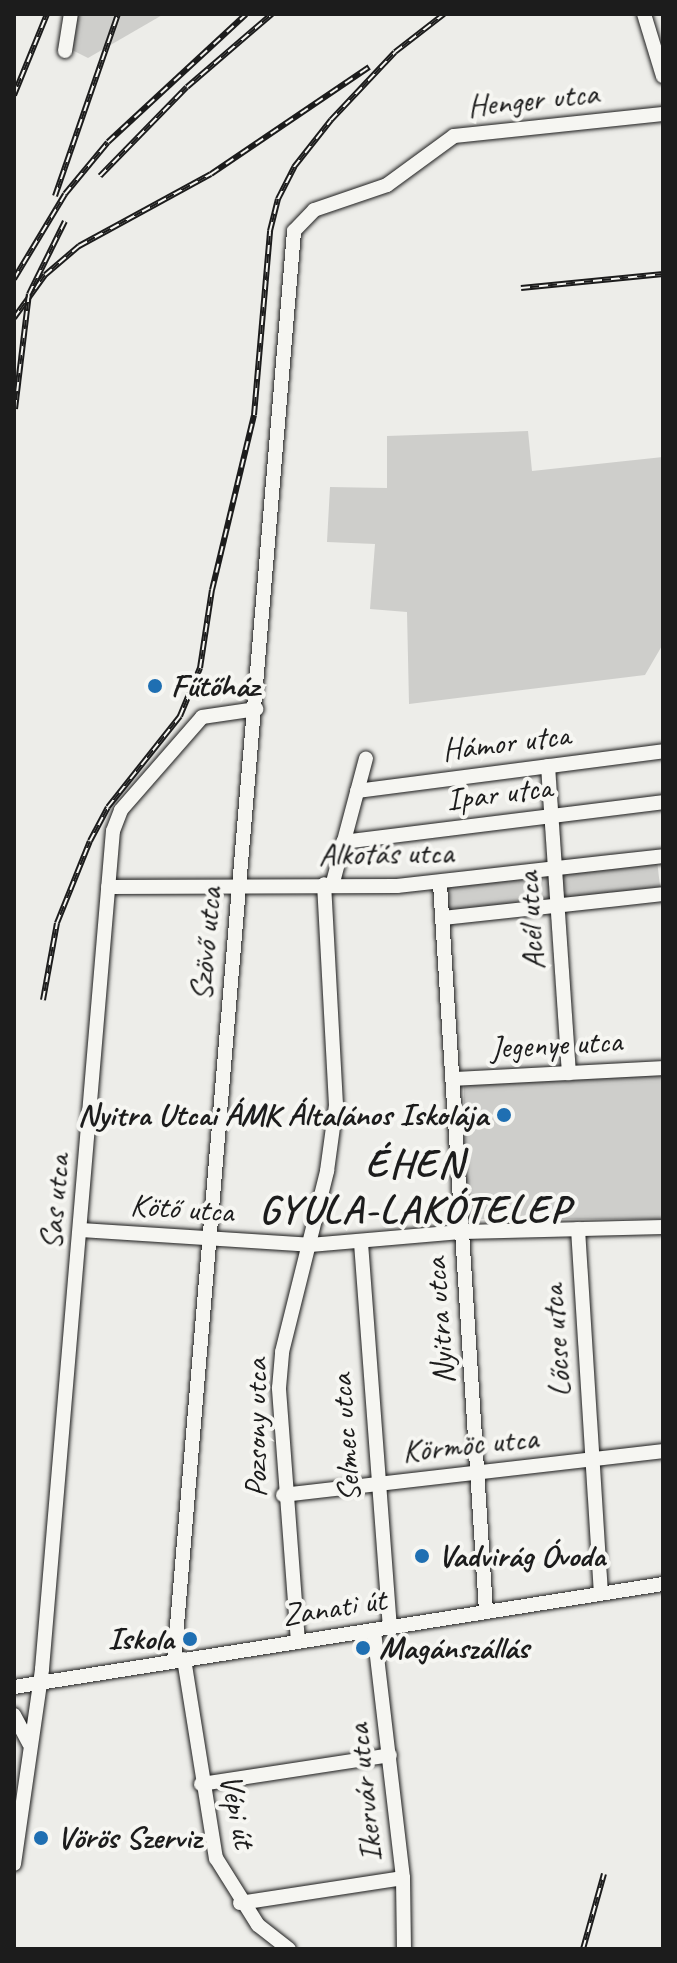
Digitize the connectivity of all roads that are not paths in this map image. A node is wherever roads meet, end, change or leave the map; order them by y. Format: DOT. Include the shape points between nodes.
graph roads {
  1 [pos="71,14"];
  2 [pos="644,14"];
  3 [pos="65,51"];
  4 [pos="663,76"];
  5 [pos="663,99"];
  6 [pos="656,115"];
  7 [pos="294,231"];
  8 [pos="256,709"];
  9 [pos="663,751"];
  10 [pos="366,758"];
  11 [pos="548,766"];
  12 [pos="357,791"];
  13 [pos="663,802"];
  14 [pos="552,816"];
  15 [pos="343,842"];
  16 [pos="663,856"];
  17 [pos="555,869"];
  18 [pos="239,884"];
  19 [pos="440,884"];
  20 [pos="328,885"];
  21 [pos="108,887"];
  22 [pos="663,894"];
  23 [pos="557,904"];
  24 [pos="443,918"];
  25 [pos="663,1068"];
  26 [pos="569,1073"];
  27 [pos="453,1079"];
  28 [pos="663,1227"];
  29 [pos="578,1229"];
  30 [pos="81,1230"];
  31 [pos="463,1232"];
  32 [pos="209,1239"];
  33 [pos="361,1243"];
  34 [pos="310,1245"];
  35 [pos="663,1451"];
  36 [pos="593,1459"];
  37 [pos="478,1472"];
  38 [pos="377,1484"];
  39 [pos="283,1495"];
  40 [pos="663,1584"];
  41 [pos="601,1592"];
  42 [pos="486,1611"];
  43 [pos="390,1628"];
  44 [pos="375,1636"];
  45 [pos="298,1642"];
  46 [pos="179,1660"];
  47 [pos="39,1681"];
  48 [pos="14,1687"];
  49 [pos="14,1715"];
  50 [pos="29,1743"];
  51 [pos="390,1755"];
  52 [pos="201,1784"];
  53 [pos="14,1864"];
  54 [pos="403,1878"];
  55 [pos="240,1903"];
  56 [pos="289,1949"];
  57 [pos="404,1949"];
  1 -- 3 [label="street"];
  2 -- 4 [label="street"];
  5 -- 6 [label="street"];
  6 -- 7 [label="street, Henger utca" via="454,136 376,191 314,210"];
  7 -- 8 [label="street, Szövő utca"];
  8 -- 18 [label="street, Szövő utca"];
  8 -- 21 [label="street, Sas utca" via="202,717 127,802 113,831"];
  9 -- 11 [label="street, Hámor utca"];
  10 -- 12 [label="street, Pozsony utca"];
  11 -- 12 [label="street, Hámor utca"];
  11 -- 14 [label="street, Acél utca"];
  12 -- 15 [label="street, Pozsony utca"];
  13 -- 14 [label="street, Ipar utca"];
  14 -- 15 [label="street, Ipar utca"];
  14 -- 17 [label="street, Acél utca"];
  15 -- 20 [label="street, Pozsony utca"];
  16 -- 17 [label="street, Alkotás utca"];
  17 -- 19 [label="street, Alkotás utca"];
  17 -- 23 [label="street, Acél utca"];
  18 -- 20 [label="street, Alkotás utca"];
  18 -- 21 [label="street, Alkotás utca"];
  18 -- 32 [label="street, Szövő utca"];
  19 -- 20 [label="street, Alkotás utca"];
  19 -- 24 [label="street, Nyitra utca"];
  20 -- 34 [label="street, Pozsony utca" via="336,1105"];
  21 -- 30 [label="street, Sas utca"];
  22 -- 23 [label="street, Alkotás utca"];
  23 -- 24 [label="street, Alkotás utca"];
  23 -- 26 [label="street, Acél utca"];
  24 -- 27 [label="street, Nyitra utca"];
  25 -- 26 [label="street, Jegenye utca"];
  26 -- 27 [label="street, Jegenye utca"];
  27 -- 31 [label="street, Nyitra utca"];
  28 -- 29 [label="street, Kötő utca"];
  29 -- 31 [label="street, Kötő utca"];
  29 -- 36 [label="street, Lőcse utca"];
  30 -- 32 [label="street, Kötő utca"];
  30 -- 47 [label="street, Sas utca"];
  31 -- 33 [label="street, Kötő utca"];
  31 -- 37 [label="street, Nyitra utca"];
  32 -- 34 [label="street, Kötő utca"];
  32 -- 46 [label="street, Szövő utca"];
  33 -- 34 [label="street, Kötő utca"];
  33 -- 38 [label="street, Selmec utca"];
  34 -- 39 [label="street, Pozsony utca" via="279,1372"];
  35 -- 36 [label="street, Körmöc utca"];
  36 -- 37 [label="street, Körmöc utca"];
  36 -- 41 [label="street, Lőcse utca"];
  37 -- 38 [label="street, Körmöc utca"];
  37 -- 42 [label="street, Nyitra utca"];
  38 -- 39 [label="street, Körmöc utca"];
  38 -- 43 [label="street, Selmec utca"];
  39 -- 45 [label="street, Pozsony utca"];
  40 -- 41 [label="street, Zanati út"];
  41 -- 42 [label="street, Zanati út"];
  42 -- 43 [label="street, Zanati út"];
  43 -- 44 [label="street, Zanati út"];
  44 -- 45 [label="street, Zanati út"];
  44 -- 51 [label="street, Ikervár utca"];
  45 -- 46 [label="street, Zanati út"];
  46 -- 47 [label="street, Zanati út"];
  46 -- 52 [label="street, Vépi út"];
  47 -- 48 [label="street, Zanati út"];
  47 -- 50 [label="street, Sas utca"];
  49 -- 50 [label="street"];
  50 -- 53 [label="street, Sas utca"];
  51 -- 52 [label="street"];
  51 -- 54 [label="street, Ikervár utca"];
  52 -- 55 [label="street, Vépi út" via="216,1858"];
  54 -- 55 [label="street"];
  54 -- 57 [label="street, Ikervár utca"];
  55 -- 56 [label="street, Vépi út"];
}
